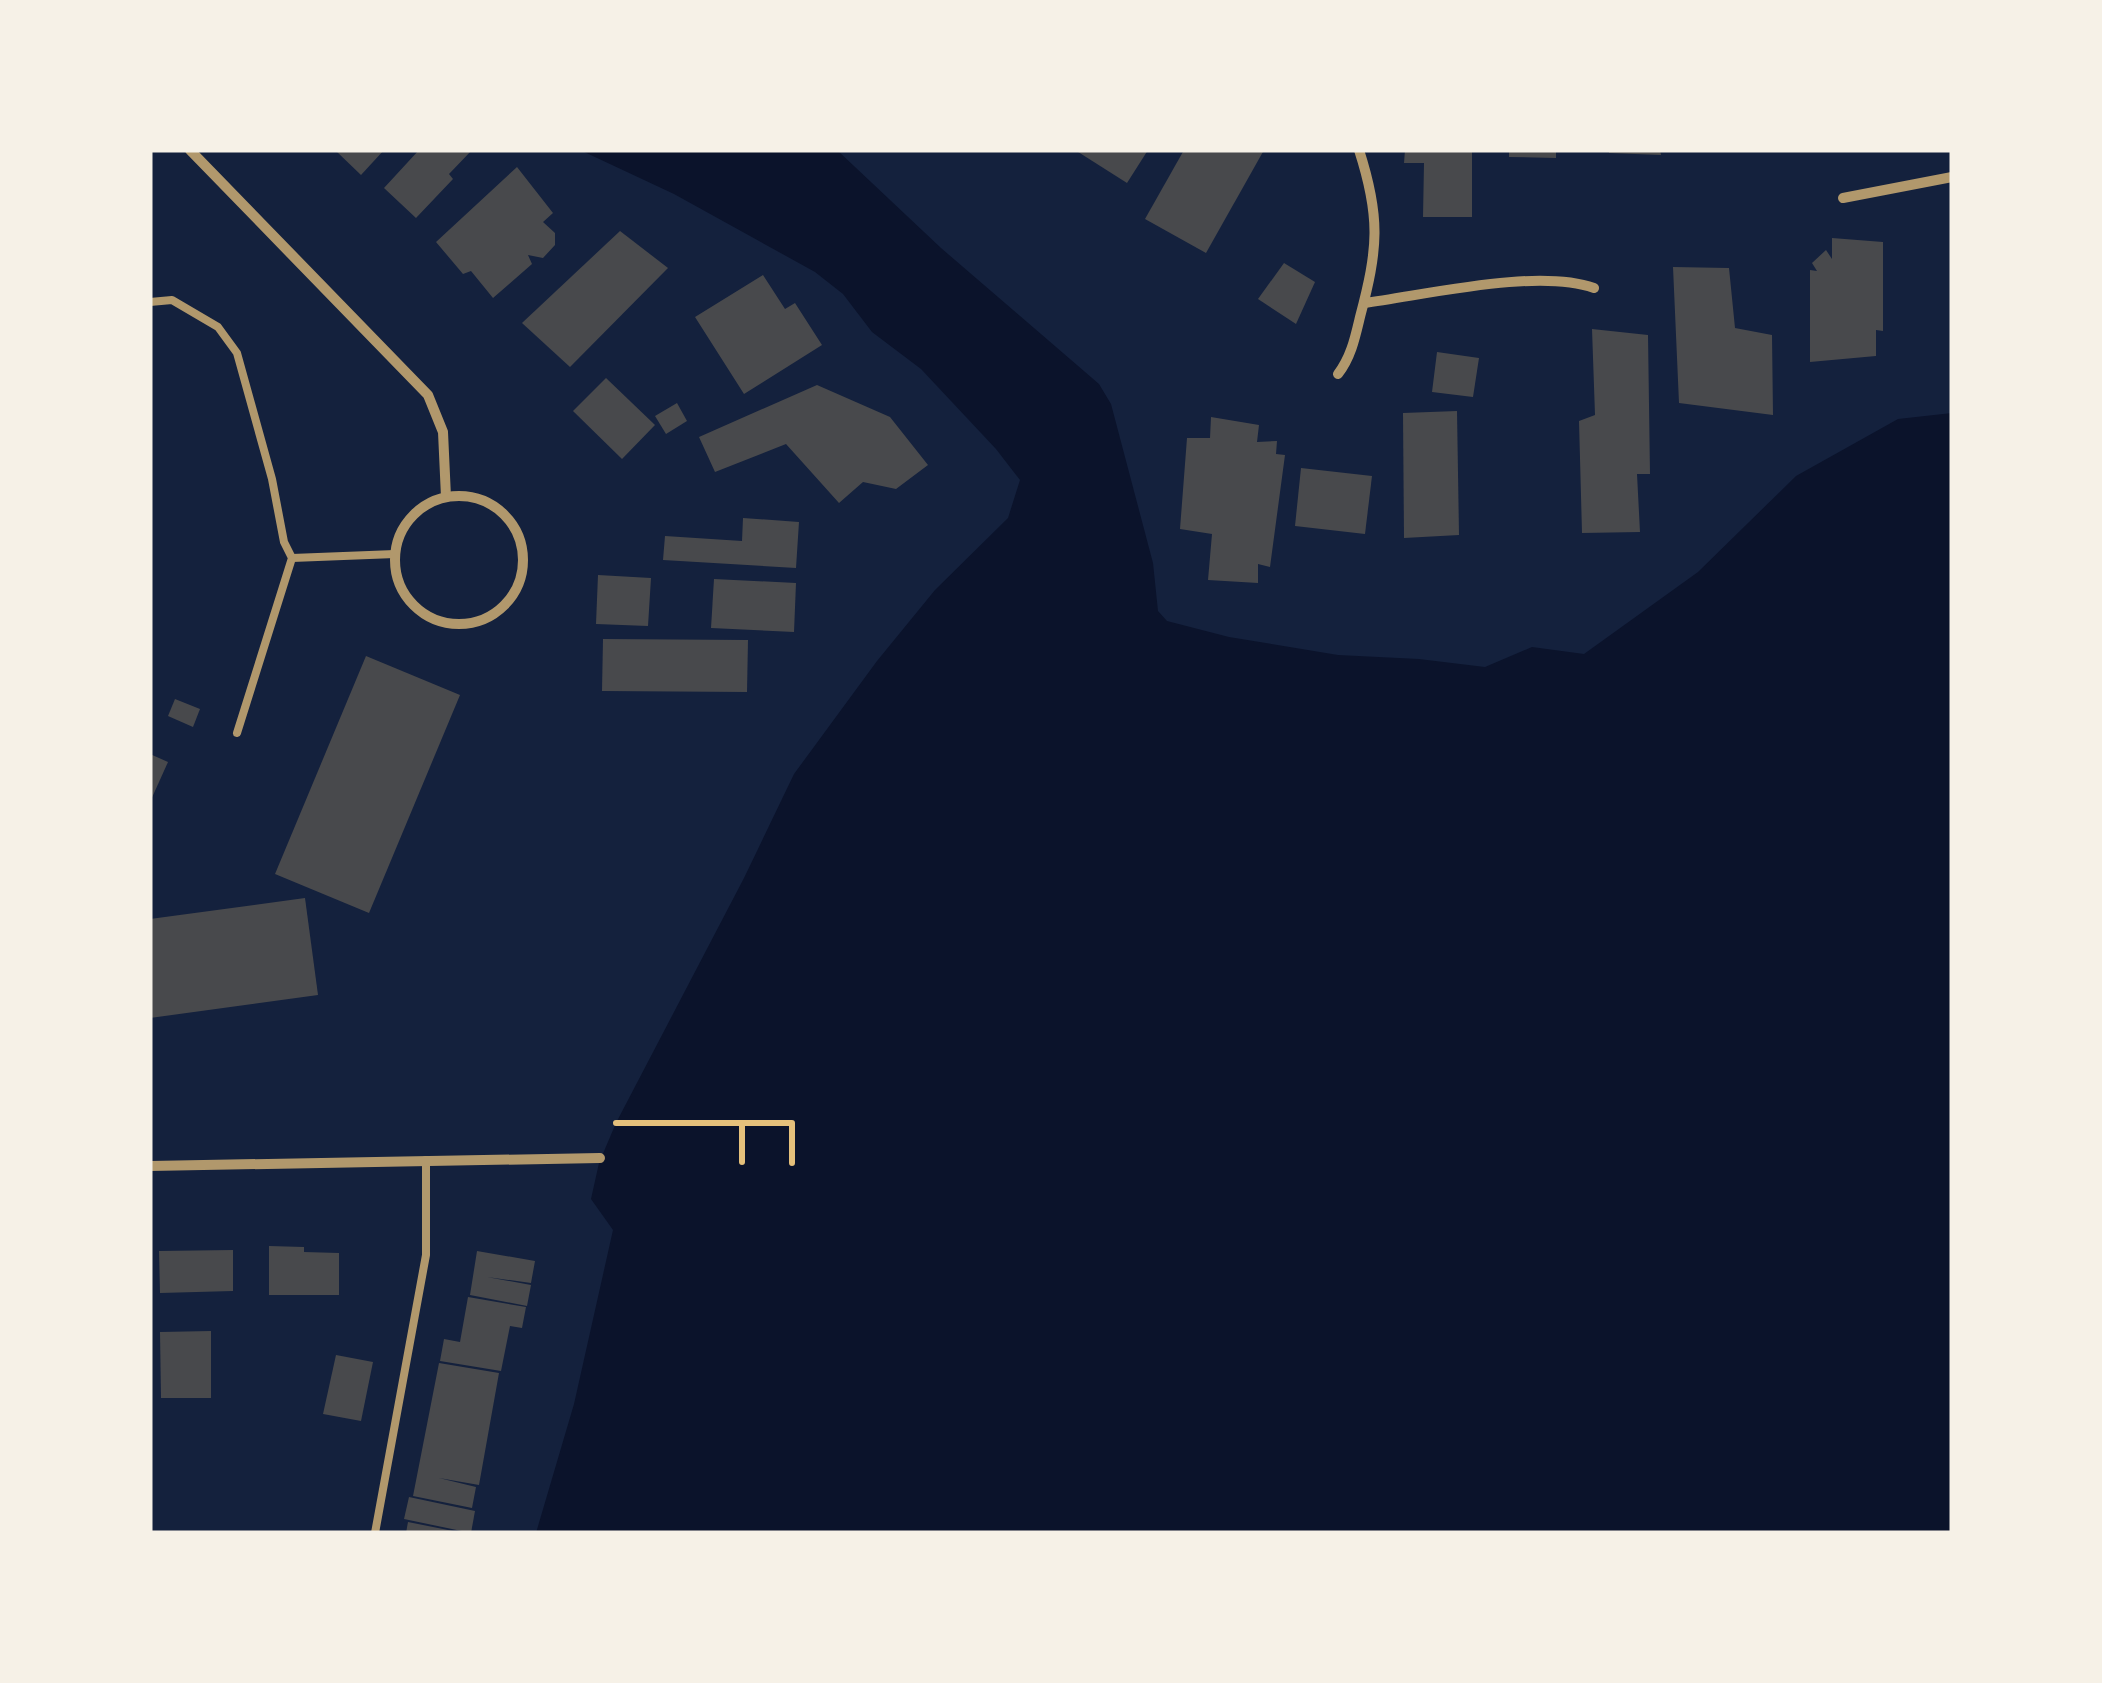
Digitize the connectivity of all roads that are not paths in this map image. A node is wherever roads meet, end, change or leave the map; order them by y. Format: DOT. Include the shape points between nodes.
graph roads {
  1 [pos="190,150"];
  2 [pos="1360,150"];
  3 [pos="1952,177"];
  4 [pos="1843,198"];
  5 [pos="1594,288"];
  6 [pos="150,302"];
  7 [pos="1364,303"];
  8 [pos="1338,374"];
  9 [pos="446,497"];
  10 [pos="394,554"];
  11 [pos="292,558"];
  12 [pos="236,733"];
  13 [pos="600,1158"];
  14 [pos="426,1160"];
  15 [pos="150,1166"];
  16 [pos="375,1533"];
  1 -- 9 [label="street" via="428,395 443,432"];
  2 -- 7 [label="street" via="1374,211 1375,262"];
  3 -- 4 [label="street"];
  5 -- 7 [label="street" via="1543,279"];
  6 -- 11 [label="lane" via="172,300 218,327 236,353"];
  7 -- 8 [label="street"];
  9 -- 10 [label="street" via="411,516"];
  9 -- 10 [label="street" via="490,503 519,536 520,579 509,599 476,621 435,619 404,593"];
  10 -- 11 [label="lane"];
  11 -- 12 [label="lane"];
  13 -- 14 [label="street"];
  14 -- 15 [label="street"];
  14 -- 16 [label="lane" via="426,1254"];
}
